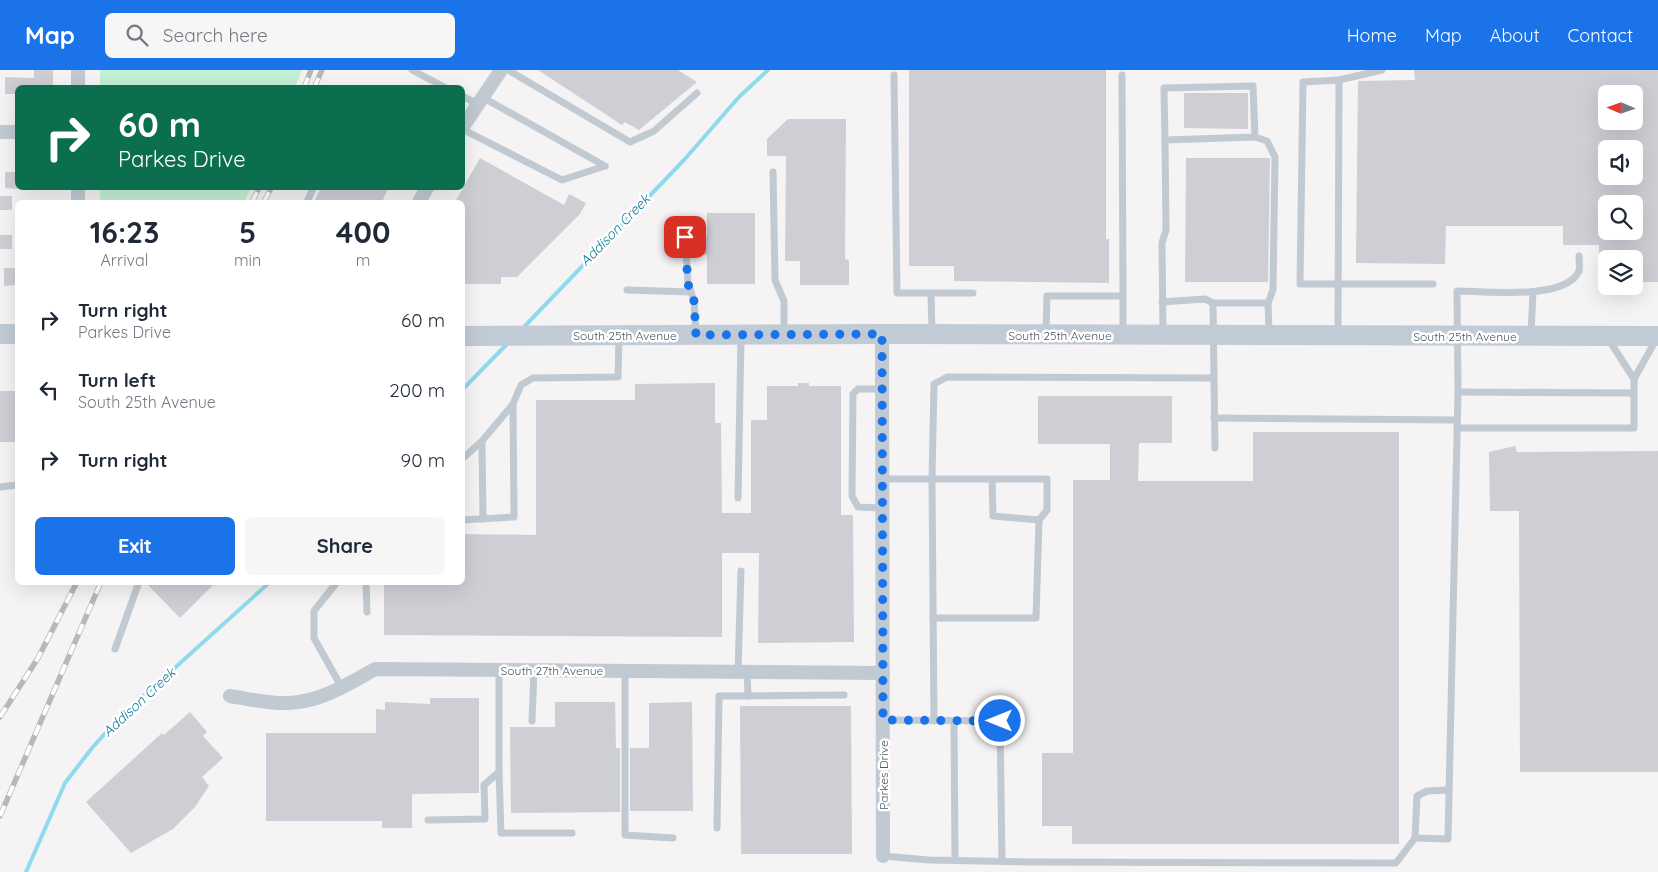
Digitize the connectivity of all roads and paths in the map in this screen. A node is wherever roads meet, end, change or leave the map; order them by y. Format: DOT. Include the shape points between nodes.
graph roads {
  1 [pos="78,70"];
  2 [pos="412,70"];
  3 [pos="501,70"];
  4 [pos="508,70"];
  5 [pos="1382,70"];
  6 [pos="894,75"];
  7 [pos="1122,75"];
  8 [pos="1339,80"];
  9 [pos="78,85"];
  10 [pos="440,85"];
  11 [pos="697,93"];
  12 [pos="465,97"];
  13 [pos="480,101"];
  14 [pos="465,124"];
  15 [pos="465,130"];
  16 [pos="0,132"];
  17 [pos="15,132"];
  18 [pos="1255,137"];
  19 [pos="1165,140"];
  20 [pos="773,172"];
  21 [pos="685,237"];
  22 [pos="1579,256"];
  23 [pos="1433,284"];
  24 [pos="1339,285"];
  25 [pos="627,290"];
  26 [pos="691,292"];
  27 [pos="1533,292"];
  28 [pos="931,293"];
  29 [pos="973,293"];
  30 [pos="1123,296"];
  31 [pos="1162,302"];
  32 [pos="1213,303"];
  33 [pos="1268,303"];
  34 [pos="0,334"];
  35 [pos="15,334"];
  36 [pos="784,334"];
  37 [pos="882,334"];
  38 [pos="932,334"];
  39 [pos="620,335"];
  40 [pos="696,335"];
  41 [pos="741,335"];
  42 [pos="1045,335"];
  43 [pos="1123,335"];
  44 [pos="1163,335"];
  45 [pos="1214,335"];
  46 [pos="1269,335"];
  47 [pos="1338,335"];
  48 [pos="465,336"];
  49 [pos="1458,336"];
  50 [pos="1531,336"];
  51 [pos="1606,336"];
  52 [pos="1658,336"];
  53 [pos="1214,378"];
  54 [pos="1634,379"];
  55 [pos="882,389"];
  56 [pos="1458,392"];
  57 [pos="1634,393"];
  58 [pos="513,404"];
  59 [pos="1214,418"];
  60 [pos="1457,420"];
  61 [pos="1457,428"];
  62 [pos="482,441"];
  63 [pos="1215,448"];
  64 [pos="465,456"];
  65 [pos="992,478"];
  66 [pos="882,479"];
  67 [pos="932,479"];
  68 [pos="15,485"];
  69 [pos="0,487"];
  70 [pos="738,498"];
  71 [pos="882,508"];
  72 [pos="483,519"];
  73 [pos="465,520"];
  74 [pos="1039,520"];
  75 [pos="741,571"];
  76 [pos="138,585"];
  77 [pos="335,585"];
  78 [pos="366,585"];
  79 [pos="367,612"];
  80 [pos="933,618"];
  81 [pos="115,649"];
  82 [pos="499,670"];
  83 [pos="534,670"];
  84 [pos="625,671"];
  85 [pos="743,672"];
  86 [pos="882,673"];
  87 [pos="342,688"];
  88 [pos="844,694"];
  89 [pos="230,696"];
  90 [pos="748,696"];
  91 [pos="883,720"];
  92 [pos="532,721"];
  93 [pos="934,721"];
  94 [pos="954,721"];
  95 [pos="498,772"];
  96 [pos="1449,790"];
  97 [pos="428,820"];
  98 [pos="717,828"];
  99 [pos="572,833"];
  100 [pos="673,838"];
  101 [pos="1415,838"];
  102 [pos="883,856"];
  103 [pos="955,860"];
  104 [pos="1002,861"];
  1 -- 9 [label="street"];
  2 -- 10 [label="lane"];
  3 -- 13 [label="street"];
  4 -- 11 [label="lane" via="630,142 654,131"];
  5 -- 8 [label="lane"];
  6 -- 28 [label="lane" via="897,293"];
  7 -- 30 [label="lane"];
  8 -- 24 [label="lane"];
  8 -- 24 [label="lane" via="1303,82 1300,284"];
  12 -- 13 [label="lane"];
  13 -- 14 [label="street"];
  13 -- 15 [label="lane" via="605,166 562,180"];
  16 -- 17 [label="street"];
  18 -- 19 [label="lane"];
  18 -- 19 [label="lane" via="1253,86 1164,88"];
  18 -- 33 [label="lane" via="1267,141 1275,157 1273,290"];
  19 -- 31 [label="lane" via="1166,230 1162,244"];
  20 -- 36 [label="lane" via="775,280 784,301"];
  21 -- 26 [label="lane"];
  22 -- 27 [label="lane" via="1579,271 1570,282 1558,288"];
  23 -- 24 [label="lane"];
  24 -- 47 [label="lane"];
  25 -- 26 [label="lane"];
  26 -- 40 [label="lane"];
  27 -- 49 [label="lane" via="1457,291"];
  27 -- 50 [label="lane"];
  28 -- 29 [label="lane"];
  28 -- 38 [label="lane"];
  30 -- 42 [label="lane" via="1047,296"];
  30 -- 43 [label="lane"];
  31 -- 32 [label="lane" via="1204,299"];
  31 -- 44 [label="lane"];
  32 -- 33 [label="lane"];
  32 -- 45 [label="lane"];
  33 -- 46 [label="lane"];
  34 -- 35 [label="main road"];
  36 -- 37 [label="main road, South 25th Avenue"];
  36 -- 41 [label="main road, South 25th Avenue"];
  37 -- 38 [label="main road, South 25th Avenue"];
  37 -- 55 [label="street, Parkes Drive"];
  38 -- 42 [label="main road, South 25th Avenue"];
  39 -- 40 [label="main road, South 25th Avenue"];
  39 -- 48 [label="main road, South 25th Avenue"];
  39 -- 58 [label="lane" via="618,377 533,378 522,385"];
  40 -- 41 [label="main road, South 25th Avenue"];
  41 -- 70 [label="lane"];
  42 -- 43 [label="main road, South 25th Avenue"];
  43 -- 44 [label="main road, South 25th Avenue"];
  44 -- 45 [label="main road, South 25th Avenue"];
  45 -- 46 [label="main road, South 25th Avenue"];
  45 -- 53 [label="lane"];
  46 -- 47 [label="main road, South 25th Avenue"];
  47 -- 49 [label="main road, South 25th Avenue"];
  49 -- 50 [label="main road, South 25th Avenue"];
  49 -- 56 [label="lane"];
  50 -- 51 [label="main road, South 25th Avenue"];
  51 -- 52 [label="main road, South 25th Avenue"];
  51 -- 54 [label="lane"];
  52 -- 54 [label="lane"];
  53 -- 59 [label="lane"];
  53 -- 67 [label="lane" via="947,377 934,384"];
  54 -- 57 [label="lane"];
  55 -- 66 [label="street, Parkes Drive"];
  55 -- 71 [label="lane" via="858,389 852,394 852,496 858,507"];
  56 -- 57 [label="lane"];
  56 -- 60 [label="lane"];
  57 -- 61 [label="lane" via="1634,428"];
  58 -- 62 [label="lane"];
  58 -- 72 [label="lane" via="514,517"];
  59 -- 60 [label="lane"];
  59 -- 63 [label="lane"];
  60 -- 61 [label="lane"];
  61 -- 96 [label="lane"];
  62 -- 64 [label="lane"];
  62 -- 72 [label="lane"];
  65 -- 67 [label="lane"];
  65 -- 74 [label="lane" via="994,516"];
  65 -- 74 [label="lane" via="1047,479 1047,510"];
  66 -- 67 [label="lane"];
  66 -- 71 [label="street, Parkes Drive"];
  67 -- 80 [label="lane"];
  68 -- 69 [label="lane"];
  71 -- 86 [label="street, Parkes Drive"];
  72 -- 73 [label="lane"];
  74 -- 80 [label="lane" via="1036,618"];
  75 -- 85 [label="lane"];
  76 -- 81 [label="lane"];
  77 -- 87 [label="lane" via="314,611 314,638"];
  78 -- 79 [label="lane"];
  80 -- 93 [label="lane"];
  82 -- 83 [label="street, South 27th Avenue"];
  82 -- 87 [label="street, South 27th Avenue" via="375,669"];
  82 -- 95 [label="lane"];
  83 -- 84 [label="street, South 27th Avenue"];
  83 -- 92 [label="lane"];
  84 -- 85 [label="street, South 27th Avenue"];
  84 -- 100 [label="lane" via="625,835"];
  85 -- 86 [label="street, South 27th Avenue"];
  85 -- 90 [label="lane"];
  86 -- 91 [label="street, Parkes Drive"];
  87 -- 89 [label="street, South 27th Avenue" via="288,703"];
  88 -- 90 [label="lane"];
  90 -- 98 [label="lane" via="719,696"];
  91 -- 93 [label="lane"];
  91 -- 102 [label="street, Parkes Drive"];
  93 -- 94 [label="lane"];
  94 -- 103 [label="lane"];
  94 -- 104 [label="lane" via="1000,721"];
  95 -- 97 [label="lane" via="484,785 485,819"];
  95 -- 99 [label="lane" via="500,833"];
  96 -- 101 [label="lane" via="1427,791 1417,796"];
  96 -- 101 [label="lane" via="1448,839"];
  101 -- 104 [label="lane" via="1396,863"];
  102 -- 103 [label="lane"];
  103 -- 104 [label="lane"];
}
